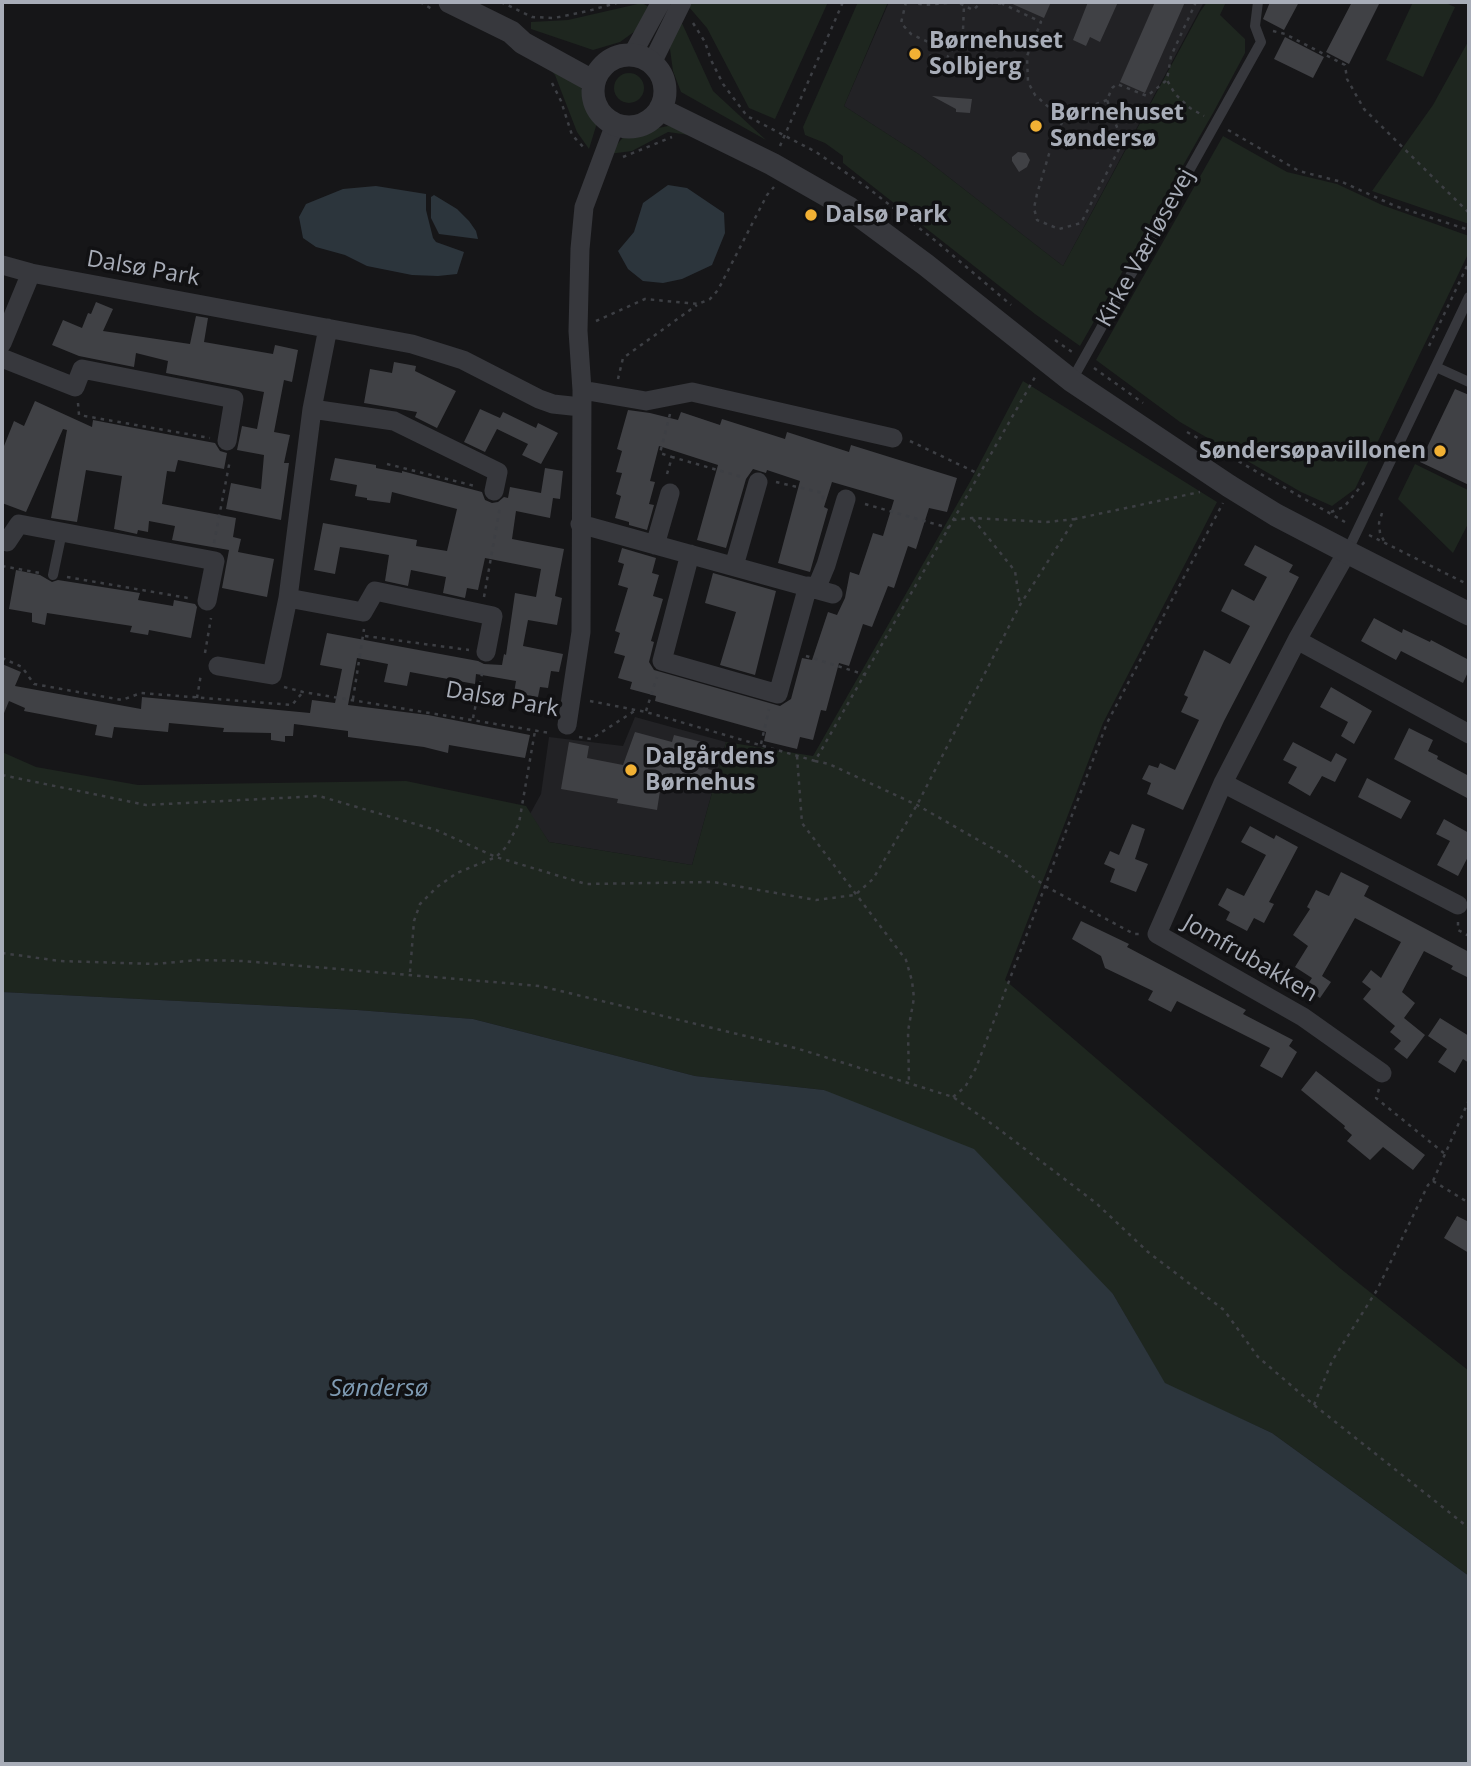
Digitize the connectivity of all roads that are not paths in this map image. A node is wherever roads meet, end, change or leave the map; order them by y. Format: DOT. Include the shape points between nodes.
graph roads {
  1 [pos="1258,2"];
  2 [pos="673,5"];
  3 [pos="444,7"];
  4 [pos="642,59"];
  5 [pos="597,75"];
  6 [pos="663,101"];
  7 [pos="615,124"];
  8 [pos="2,265"];
  9 [pos="31,273"];
  10 [pos="1469,297"];
  11 [pos="328,328"];
  12 [pos="2,342"];
  13 [pos="2,358"];
  14 [pos="1436,367"];
  15 [pos="1072,381"];
  16 [pos="1469,382"];
  17 [pos="582,399"];
  18 [pos="312,409"];
  19 [pos="894,438"];
  20 [pos="227,441"];
  21 [pos="758,482"];
  22 [pos="494,491"];
  23 [pos="670,493"];
  24 [pos="846,499"];
  25 [pos="580,524"];
  26 [pos="62,532"];
  27 [pos="2,540"];
  28 [pos="655,545"];
  29 [pos="1346,552"];
  30 [pos="690,554"];
  31 [pos="734,566"];
  32 [pos="53,575"];
  33 [pos="819,590"];
  34 [pos="288,598"];
  35 [pos="207,601"];
  36 [pos="1469,614"];
  37 [pos="1297,640"];
  38 [pos="486,652"];
  39 [pos="208,662"];
  40 [pos="566,730"];
  41 [pos="1469,733"];
  42 [pos="1223,783"];
  43 [pos="1458,905"];
  44 [pos="1382,1073"];
  1 -- 15 [label="lane, Kirke Værløsevej" via="1255,26 1261,41"];
  2 -- 4 [label="street"];
  3 -- 5 [label="street" via="528,34"];
  4 -- 5 [label="street" via="614,57"];
  4 -- 6 [label="street" via="662,75"];
  5 -- 7 [label="street" via="593,93 597,108"];
  6 -- 7 [label="street" via="642,124"];
  6 -- 15 [label="street" via="849,208"];
  7 -- 17 [label="street, Dalsø Park" via="584,207 578,331"];
  8 -- 9 [label="street, Dalsø Park"];
  9 -- 11 [label="street, Dalsø Park"];
  9 -- 12 [label="street"];
  10 -- 14 [label="lane"];
  11 -- 17 [label="street, Dalsø Park" via="412,344 463,360 553,404"];
  11 -- 18 [label="street"];
  13 -- 20 [label="street" via="75,387 82,369 234,399"];
  14 -- 16 [label="lane"];
  14 -- 29 [label="lane"];
  15 -- 29 [label="street" via="1229,486"];
  17 -- 19 [label="street, Dalsø Park" via="615,396 646,401 692,392"];
  17 -- 25 [label="street, Dalsø Park"];
  18 -- 22 [label="street" via="394,421 498,472"];
  18 -- 34 [label="street"];
  21 -- 31 [label="street"];
  23 -- 28 [label="street"];
  24 -- 33 [label="street"];
  25 -- 28 [label="street"];
  25 -- 40 [label="street, Dalsø Park" via="581,632"];
  26 -- 27 [label="street" via="19,524 7,542"];
  26 -- 32 [label="lane"];
  26 -- 35 [label="street" via="215,561"];
  28 -- 30 [label="street"];
  29 -- 36 [label="street"];
  29 -- 37 [label="street, Jomfrubakken"];
  30 -- 31 [label="street"];
  30 -- 33 [label="street" via="662,661 778,694 789,651"];
  31 -- 33 [label="street"];
  34 -- 38 [label="street, Dalsø Park" via="363,612 375,592 493,616"];
  34 -- 39 [label="street" via="272,675"];
  37 -- 41 [label="street"];
  37 -- 42 [label="street, Jomfrubakken"];
  42 -- 43 [label="street"];
  42 -- 44 [label="street, Jomfrubakken" via="1157,934 1303,1017"];
}
